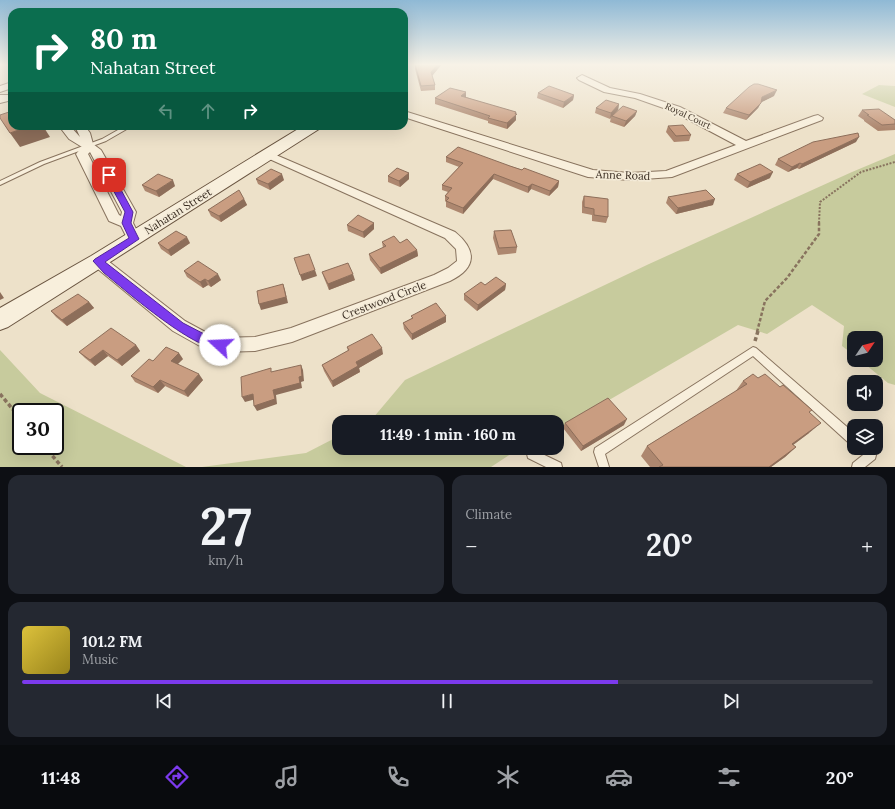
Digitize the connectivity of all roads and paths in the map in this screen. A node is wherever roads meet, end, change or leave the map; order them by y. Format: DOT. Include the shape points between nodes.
graph roads {
  1 [pos="598,86"];
  2 [pos="408,115"];
  3 [pos="818,118"];
  4 [pos="67,130"];
  5 [pos="83,130"];
  6 [pos="122,130"];
  7 [pos="308,130"];
  8 [pos="746,145"];
  9 [pos="88,147"];
  10 [pos="269,155"];
  11 [pos="895,162"];
  12 [pos="0,184"];
  13 [pos="130,231"];
  14 [pos="98,261"];
  15 [pos="0,320"];
  16 [pos="753,351"];
  17 [pos="0,394"];
  18 [pos="12,408"];
  19 [pos="847,434"];
  20 [pos="52,455"];
  21 [pos="534,455"];
  22 [pos="871,455"];
  23 [pos="62,467"];
  24 [pos="557,467"];
  25 [pos="604,467"];
  26 [pos="856,467"];
  1 -- 8 [label="street, Royal Court" via="676,109"];
  2 -- 8 [label="street, Anne Road" via="592,174 620,177 668,174"];
  3 -- 8 [label="street, Anne Road"];
  4 -- 9 [label="street"];
  5 -- 9 [label="street"];
  6 -- 9 [label="lane"];
  7 -- 10 [label="main road, Nahatan Street"];
  9 -- 12 [label="lane" via="42,163"];
  9 -- 13 [label="street" via="82,154 114,218"];
  10 -- 13 [label="main road, Nahatan Street"];
  10 -- 14 [label="street, Crestwood Circle" via="450,235 460,242 464,250 464,260 460,267 439,279 292,335 255,344 220,345 204,340 179,326"];
  11 -- 16 [label="path" via="861,172 820,202 818,234 787,278 765,301"];
  13 -- 14 [label="main road, Nahatan Street"];
  14 -- 15 [label="main road, Nahatan Street"];
  16 -- 19 [label="lane"];
  16 -- 25 [label="lane" via="599,452"];
  17 -- 18 [label="path"];
  20 -- 23 [label="path"];
  21 -- 24 [label="lane"];
  22 -- 26 [label="lane"];
}
